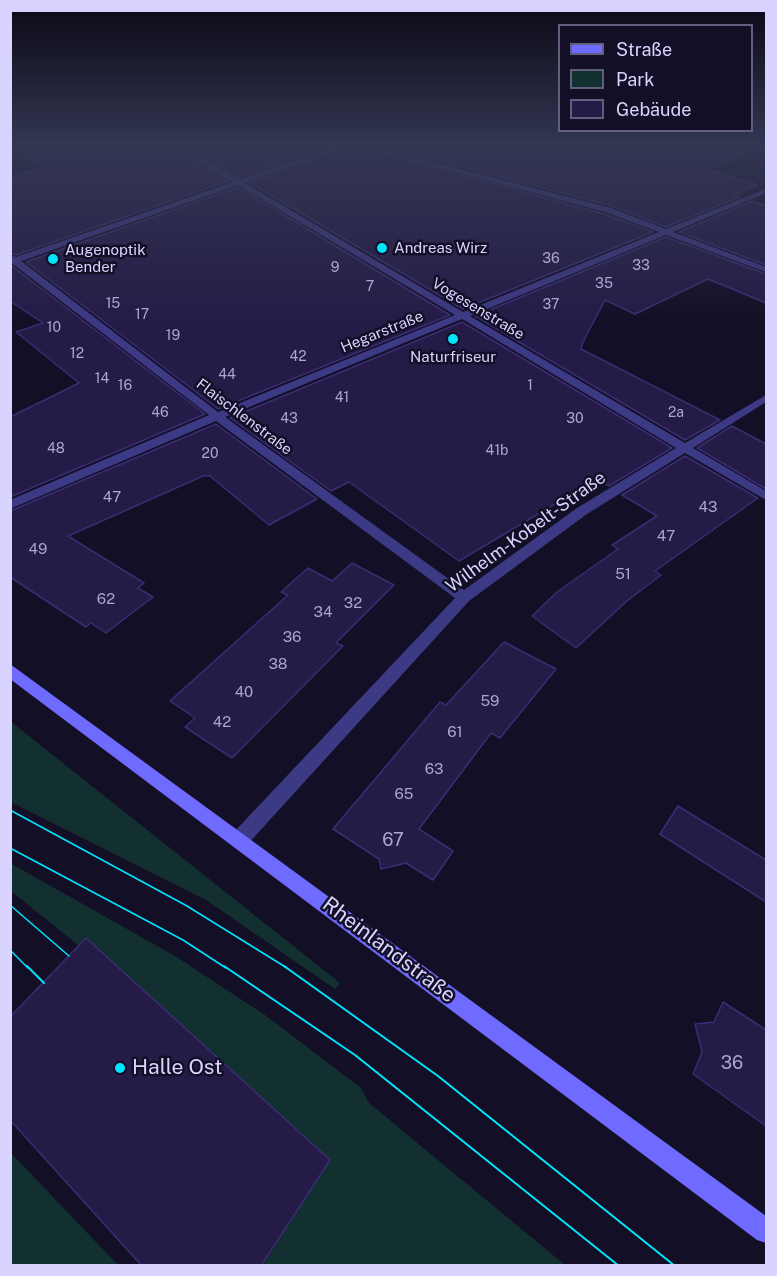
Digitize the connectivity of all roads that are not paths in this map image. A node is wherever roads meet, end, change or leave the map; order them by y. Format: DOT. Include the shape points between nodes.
graph roads {
  1 [pos="178,205"];
  2 [pos="277,205"];
  3 [pos="589,205"];
  4 [pos="732,205"];
  5 [pos="665,231"];
  6 [pos="12,260"];
  7 [pos="766,270"];
  8 [pos="460,316"];
  9 [pos="766,398"];
  10 [pos="217,416"];
  11 [pos="685,449"];
  12 [pos="766,496"];
  13 [pos="10,505"];
  14 [pos="464,597"];
  15 [pos="10,670"];
  16 [pos="240,839"];
  17 [pos="766,1230"];
  1 -- 6 [label="street"];
  2 -- 8 [label="street, Vogesenstraße"];
  3 -- 5 [label="street"];
  4 -- 5 [label="street, Hegarstraße"];
  5 -- 7 [label="street"];
  5 -- 8 [label="street, Hegarstraße"];
  6 -- 10 [label="street, Flaischlenstraße"];
  8 -- 10 [label="street, Hegarstraße"];
  8 -- 11 [label="street, Vogesenstraße"];
  9 -- 11 [label="street, Wilhelm-Kobelt-Straße"];
  10 -- 13 [label="street, Hegarstraße"];
  10 -- 14 [label="street, Flaischlenstraße"];
  11 -- 12 [label="street, Vogesenstraße"];
  11 -- 14 [label="street, Wilhelm-Kobelt-Straße" via="582,511"];
  14 -- 16 [label="street, Wilhelm-Kobelt-Straße"];
  15 -- 16 [label="street, Rheinlandstraße"];
  16 -- 17 [label="street, Rheinlandstraße"];
}
